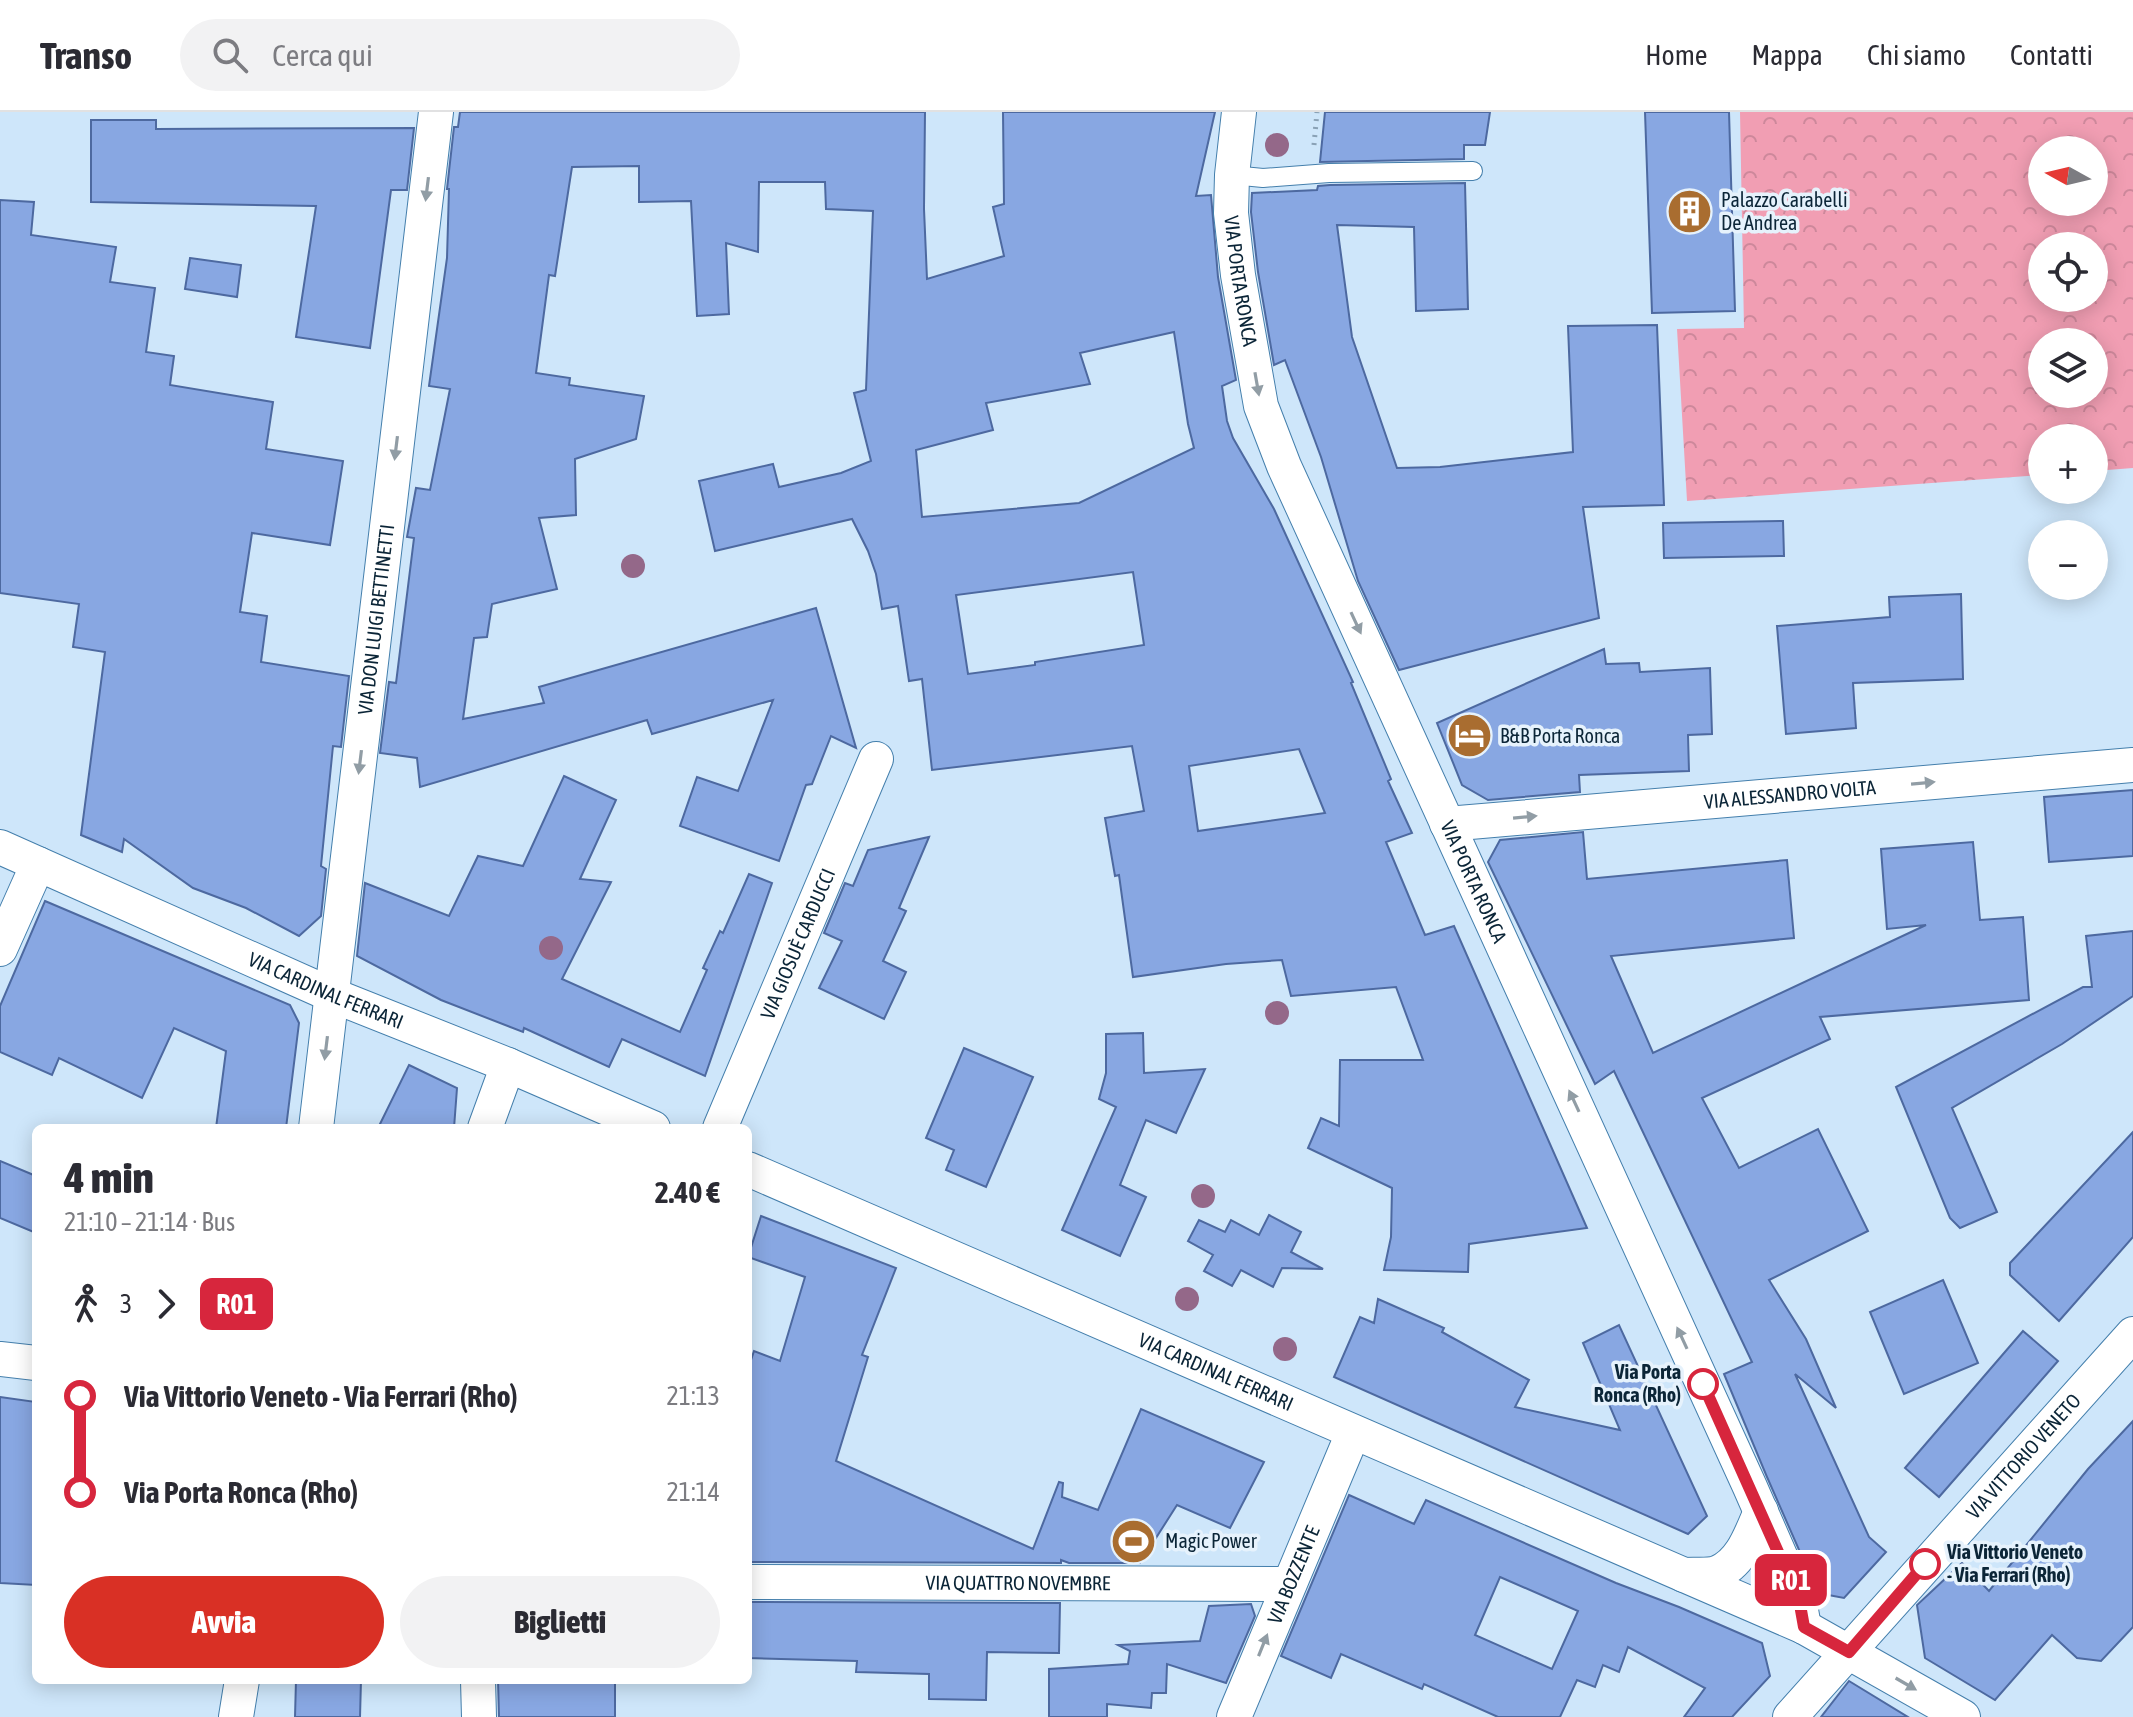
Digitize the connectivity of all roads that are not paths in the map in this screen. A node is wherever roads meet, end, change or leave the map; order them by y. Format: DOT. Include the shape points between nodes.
graph roads {
  1 [pos="436,112"];
  2 [pos="1239,112"];
  3 [pos="1473,171"];
  4 [pos="1232,175"];
  5 [pos="876,759"];
  6 [pos="2133,765"];
  7 [pos="1447,824"];
  8 [pos="0,847"];
  9 [pos="38,864"];
  10 [pos="0,949"];
  11 [pos="332,995"];
  12 [pos="508,1065"];
  13 [pos="316,1124"];
  14 [pos="486,1124"];
  15 [pos="644,1124"];
  16 [pos="722,1124"];
  17 [pos="752,1171"];
  18 [pos="2133,1334"];
  19 [pos="0,1359"];
  20 [pos="32,1363"];
  21 [pos="1353,1433"];
  22 [pos="1761,1511"];
  23 [pos="1684,1575"];
  24 [pos="752,1582"];
  25 [pos="1288,1584"];
  26 [pos="1804,1627"];
  27 [pos="1849,1652"];
  28 [pos="241,1684"];
  29 [pos="478,1684"];
  30 [pos="236,1717"];
  31 [pos="479,1717"];
  32 [pos="1234,1717"];
  33 [pos="1790,1717"];
  34 [pos="1963,1717"];
  1 -- 11 [label="street, VIA DON LUIGI BETTINETTI, one-way"];
  2 -- 4 [label="street, VIA PORTA RONCA"];
  3 -- 4 [label="lane"];
  4 -- 7 [label="street, VIA PORTA RONCA, one-way" via="1238,275 1261,406"];
  5 -- 16 [label="street, VIA GIOSUÈ CARDUCCI"];
  7 -- 6 [label="street, VIA ALESSANDRO VOLTA, one-way"];
  22 -- 7 [label="street, VIA PORTA RONCA, one-way"];
  8 -- 9 [label="street, VIA CARDINAL FERRARI"];
  9 -- 10 [label="street"];
  9 -- 11 [label="street, VIA CARDINAL FERRARI"];
  11 -- 12 [label="street, VIA CARDINAL FERRARI"];
  11 -- 13 [label="street, VIA DON LUIGI BETTINETTI, one-way"];
  12 -- 14 [label="street"];
  12 -- 15 [label="street, VIA CARDINAL FERRARI"];
  17 -- 21 [label="street, VIA CARDINAL FERRARI"];
  18 -- 27 [label="street, VIA VITTORIO VENETO"];
  19 -- 20 [label="street"];
  21 -- 23 [label="street, VIA CARDINAL FERRARI"];
  21 -- 25 [label="street, VIA BOZZENTE"];
  22 -- 23 [label="street" via="1734,1562 1715,1574"];
  22 -- 26 [label="street, VIA PORTA RONCA" via="1799,1599"];
  23 -- 26 [label="street, VIA CARDINAL FERRARI"];
  24 -- 25 [label="street, VIA QUATTRO NOVEMBRE"];
  32 -- 25 [label="street, VIA BOZZENTE, one-way"];
  26 -- 27 [label="street, VIA CARDINAL FERRARI"];
  27 -- 33 [label="street, VIA VITTORIO VENETO"];
  27 -- 34 [label="street, VIA CARDINAL FERRARI, one-way"];
  28 -- 30 [label="street"];
  29 -- 31 [label="street"];
}
